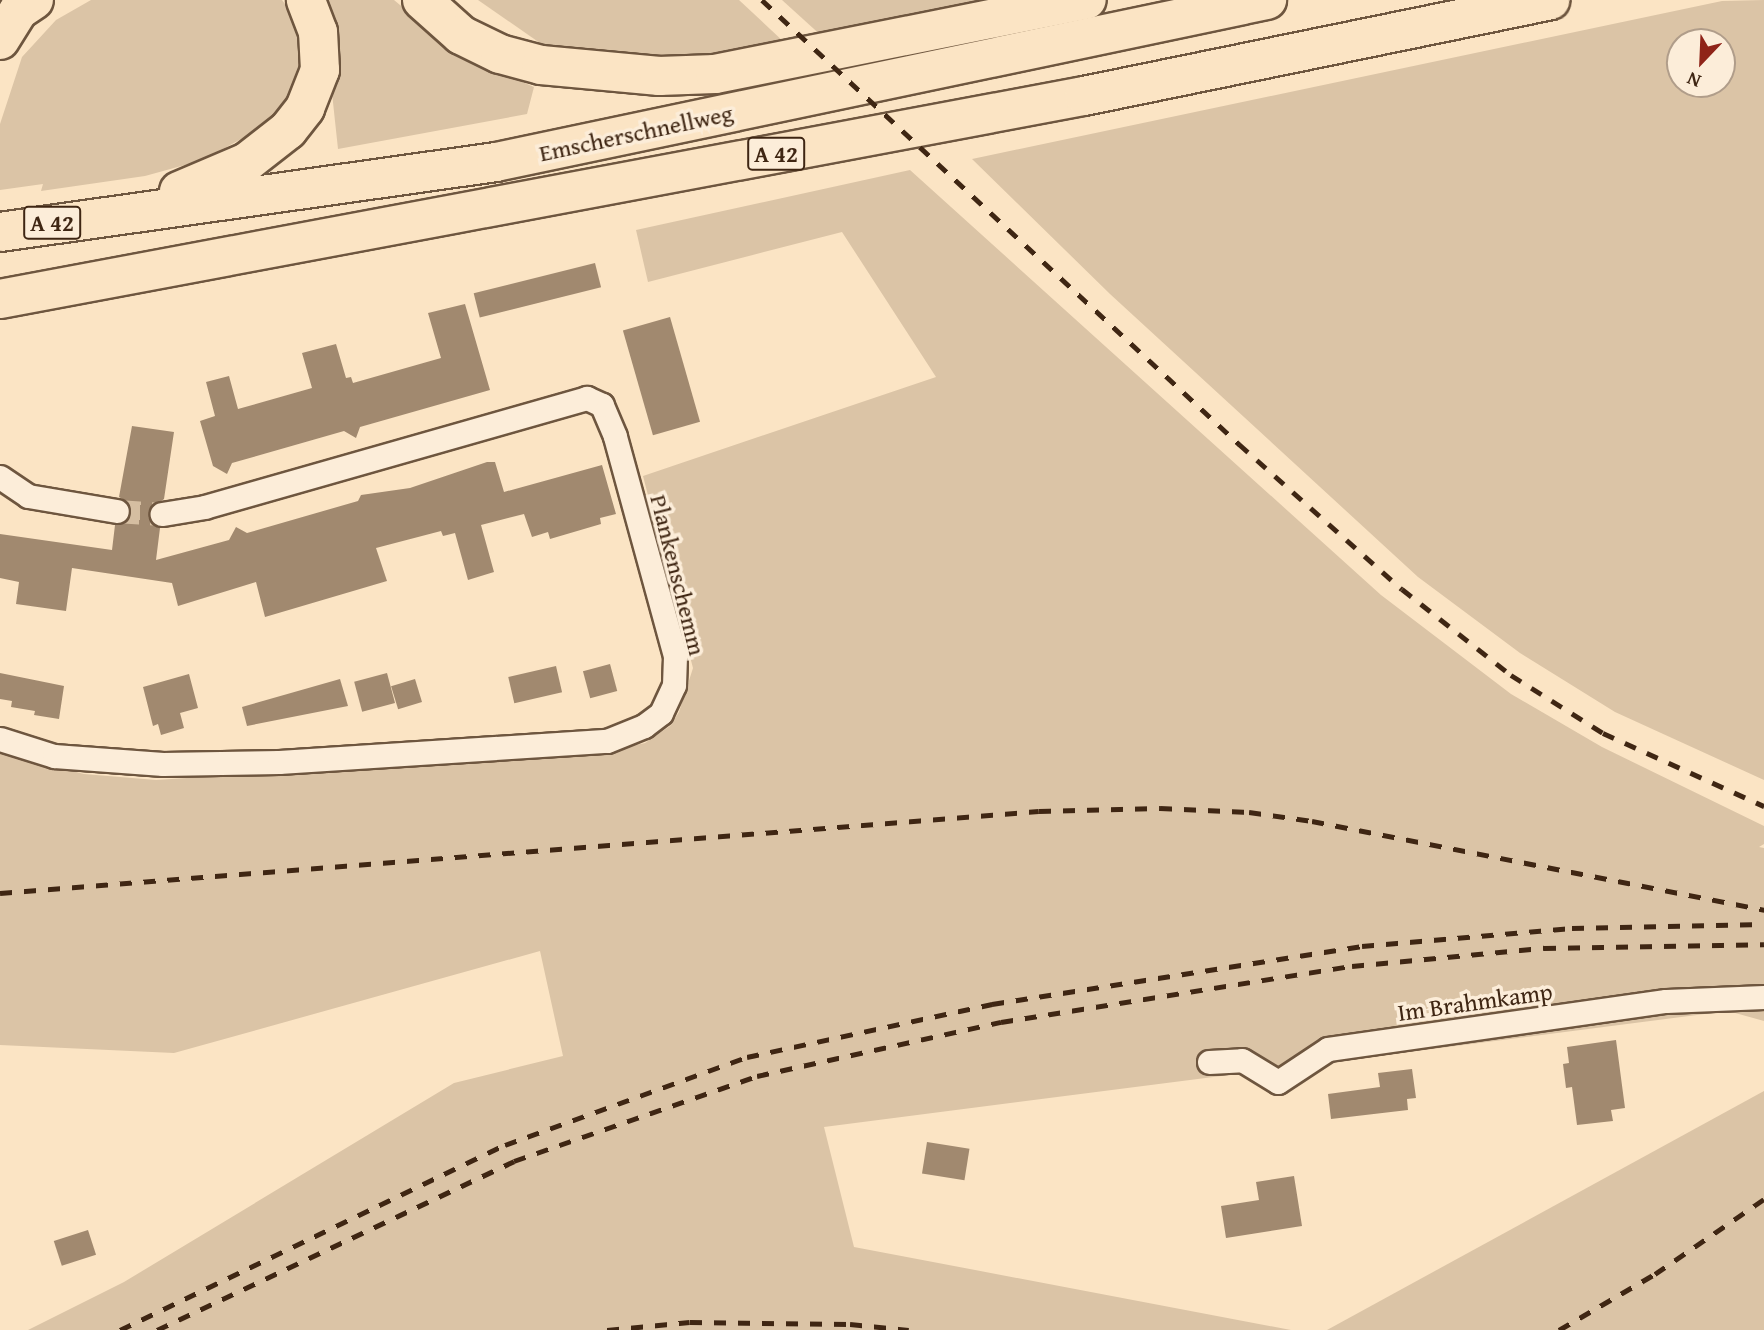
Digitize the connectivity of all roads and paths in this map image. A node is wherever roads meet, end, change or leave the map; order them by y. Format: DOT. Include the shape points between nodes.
graph roads {
  1 [pos="34,0"];
  2 [pos="306,0"];
  3 [pos="422,0"];
  4 [pos="1087,0"];
  5 [pos="1267,0"];
  6 [pos="1550,0"];
  7 [pos="0,40"];
  8 [pos="104,215"];
  9 [pos="0,232"];
  10 [pos="0,299"];
  11 [pos="0,477"];
  12 [pos="117,510"];
  13 [pos="162,514"];
  14 [pos="0,738"];
  15 [pos="1764,997"];
  16 [pos="1209,1062"];
  1 -- 7 [label="highway" via="19,10"];
  2 -- 8 [label="highway" via="318,32 320,70 306,108 288,130 247,162 188,188"];
  3 -- 4 [label="highway" via="461,35 500,54 541,65 659,76 715,74"];
  5 -- 8 [label="highway, Emscherschnellweg / A 42" via="496,162"];
  6 -- 10 [label="highway, A 42" via="1084,96"];
  8 -- 9 [label="highway, Emscherschnellweg / A 42"];
  11 -- 12 [label="street" via="28,496"];
  13 -- 14 [label="street, Plankenschemm" via="205,507 587,398 602,405 615,436 675,656 674,685 661,713 644,726 607,741 331,759 163,764 54,756"];
  15 -- 16 [label="street, Im Brahmkamp" via="1666,1001 1328,1049 1278,1082 1242,1060"];
}
